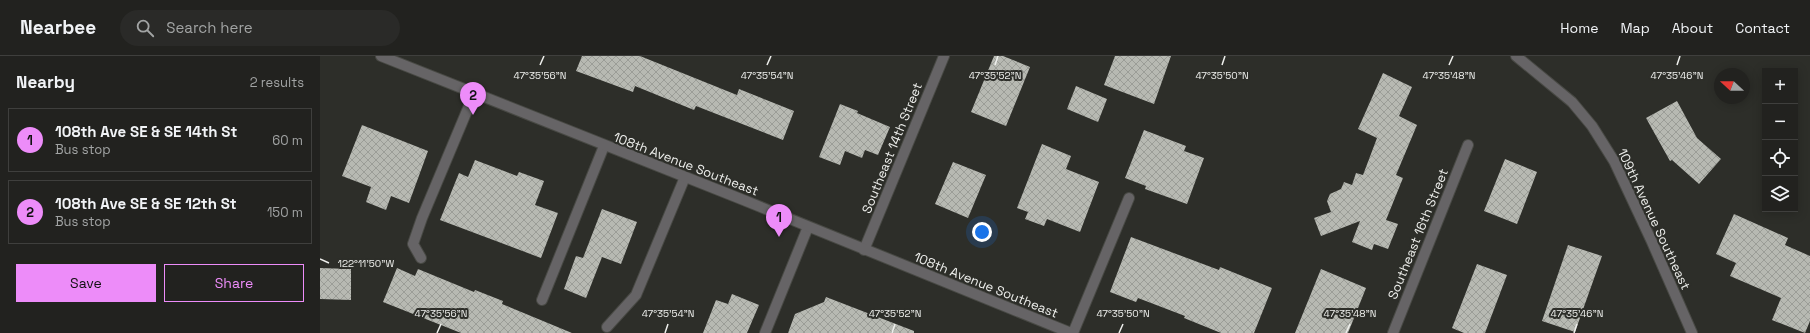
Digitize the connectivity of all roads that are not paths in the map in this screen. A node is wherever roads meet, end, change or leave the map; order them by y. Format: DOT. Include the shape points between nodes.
graph roads {
  1 [pos="382,56"];
  2 [pos="944,56"];
  3 [pos="1516,56"];
  4 [pos="474,94"];
  5 [pos="1468,145"];
  6 [pos="604,146"];
  7 [pos="684,177"];
  8 [pos="1129,198"];
  9 [pos="808,227"];
  10 [pos="864,250"];
  11 [pos="421,258"];
  12 [pos="542,300"];
  13 [pos="607,326"];
  14 [pos="765,333"];
  15 [pos="1072,333"];
  16 [pos="1393,333"];
  17 [pos="1692,333"];
  1 -- 4 [label="street, 108th Avenue Southeast"];
  2 -- 10 [label="street, Southeast 14th Street"];
  3 -- 17 [label="street, 109th Avenue Southeast" via="1572,102 1592,126 1614,161"];
  4 -- 6 [label="street, 108th Avenue Southeast"];
  4 -- 11 [label="street" via="413,244"];
  5 -- 16 [label="street, Southeast 16th Street"];
  6 -- 7 [label="street, 108th Avenue Southeast"];
  6 -- 12 [label="street"];
  7 -- 9 [label="street, 108th Avenue Southeast"];
  7 -- 13 [label="street" via="636,295"];
  8 -- 15 [label="street"];
  9 -- 10 [label="street, 108th Avenue Southeast"];
  9 -- 14 [label="street"];
  10 -- 15 [label="street, 108th Avenue Southeast"];
}
